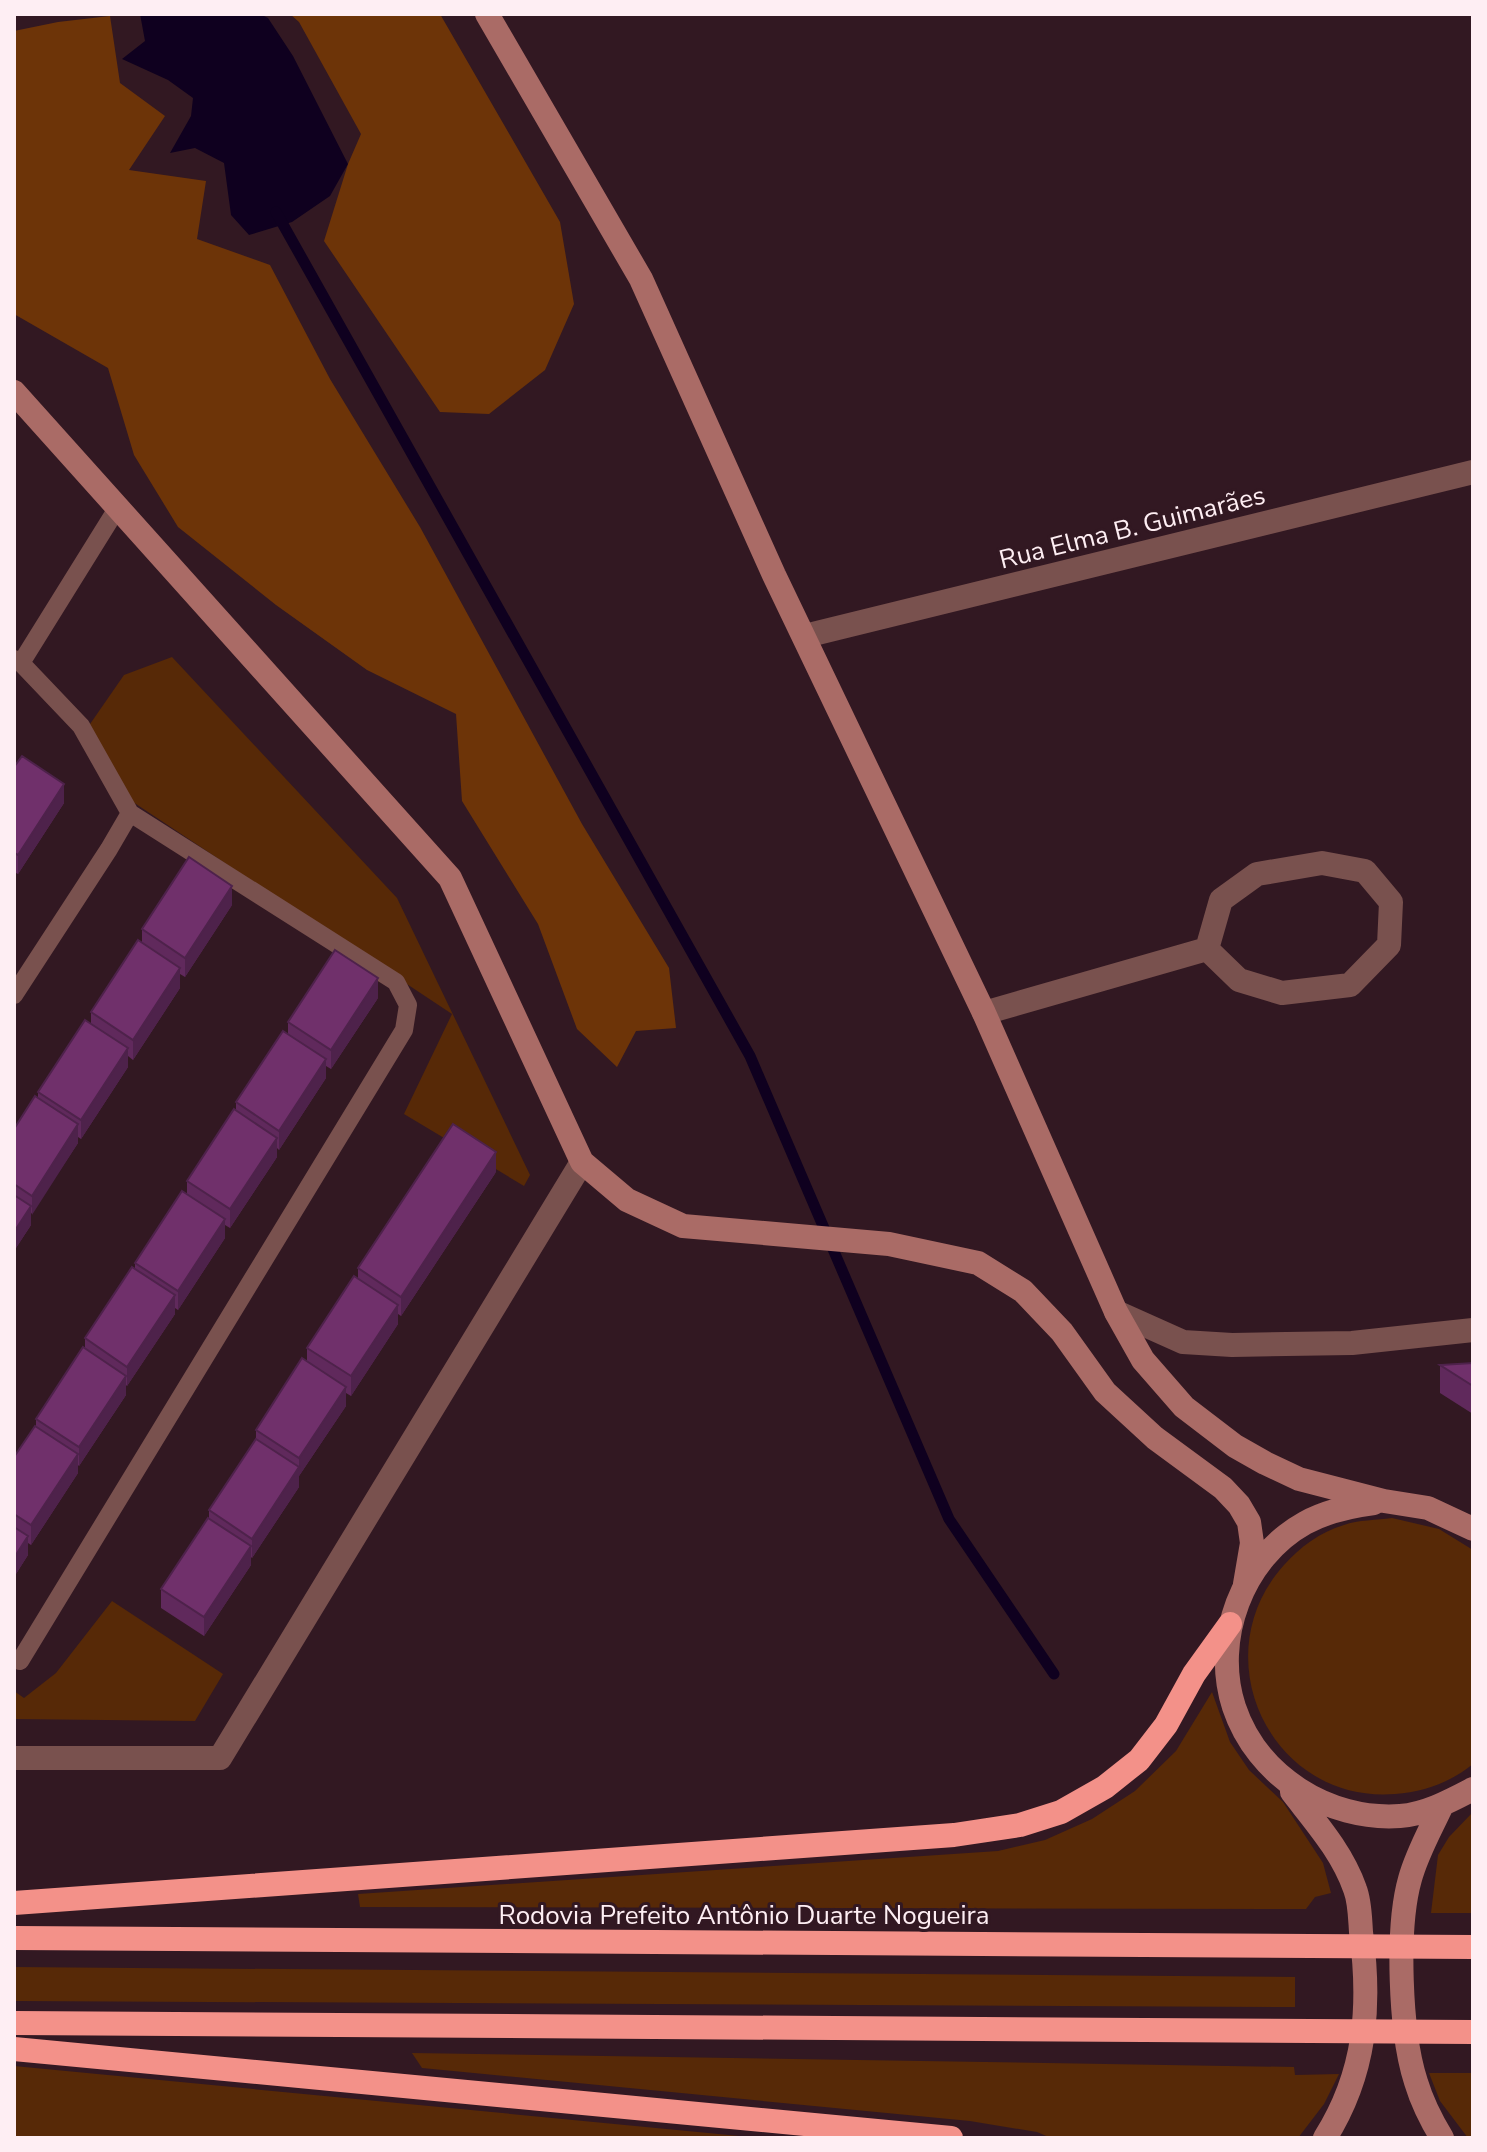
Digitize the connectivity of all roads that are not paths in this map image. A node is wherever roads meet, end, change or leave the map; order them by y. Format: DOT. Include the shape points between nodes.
graph roads {
  1 [pos="487,14"];
  2 [pos="14,392"];
  3 [pos="1473,472"];
  4 [pos="118,507"];
  5 [pos="805,636"];
  6 [pos="18,661"];
  7 [pos="130,813"];
  8 [pos="1207,949"];
  9 [pos="14,995"];
  10 [pos="984,1013"];
  11 [pos="582,1162"];
  12 [pos="1116,1312"];
  13 [pos="1473,1330"];
  14 [pos="1384,1501"];
  15 [pos="1473,1529"];
  16 [pos="1245,1584"];
  17 [pos="1230,1624"];
  18 [pos="20,1661"];
  19 [pos="14,1758"];
  20 [pos="1281,1778"];
  21 [pos="1473,1789"];
  22 [pos="1442,1805"];
  23 [pos="14,1903"];
  24 [pos="14,1938"];
  25 [pos="1473,1947"];
  26 [pos="14,2023"];
  27 [pos="1473,2032"];
  28 [pos="14,2049"];
  29 [pos="951,2138"];
  30 [pos="1325,2138"];
  31 [pos="1442,2138"];
  1 -- 5 [label="main road" via="641,279"];
  2 -- 4 [label="main road"];
  3 -- 5 [label="street, Rua Elma B. Guimarães"];
  4 -- 6 [label="lane"];
  4 -- 11 [label="main road" via="450,878"];
  5 -- 10 [label="main road"];
  6 -- 7 [label="lane" via="81,726"];
  7 -- 9 [label="lane"];
  7 -- 18 [label="lane" via="396,982 408,1005 404,1030"];
  8 -- 8 [label="street" via="1239,980 1282,993 1350,985 1389,945 1391,902 1365,871 1322,863 1257,874 1221,900"];
  8 -- 10 [label="street"];
  10 -- 12 [label="main road"];
  11 -- 16 [label="main road" via="627,1200 683,1226 889,1244 978,1263 1023,1291 1062,1332 1105,1392 1239,1505 1252,1543"];
  11 -- 19 [label="street" via="220,1758"];
  12 -- 13 [label="street" via="1183,1342 1208,1344 1352,1343"];
  12 -- 14 [label="main road" via="1143,1360 1184,1407 1235,1446 1299,1479"];
  14 -- 15 [label="main road" via="1428,1508"];
  14 -- 16 [label="main road" via="1343,1507 1303,1524 1270,1550"];
  16 -- 17 [label="main road"];
  17 -- 20 [label="main road" via="1227,1666 1234,1707 1253,1746"];
  17 -- 23 [label="highway" via="1139,1760 1061,1812 1020,1825 954,1835"];
  20 -- 22 [label="main road" via="1316,1801 1357,1814 1400,1816"];
  20 -- 30 [label="main road" via="1334,1845 1356,1891 1367,1973 1365,2033 1353,2080"];
  21 -- 22 [label="main road"];
  22 -- 31 [label="main road" via="1410,1878 1404,1908 1403,1986 1415,2080"];
  24 -- 25 [label="highway, Rodovia Prefeito Antônio Duarte Nogueira"];
  26 -- 27 [label="highway"];
  28 -- 29 [label="highway"];
}
